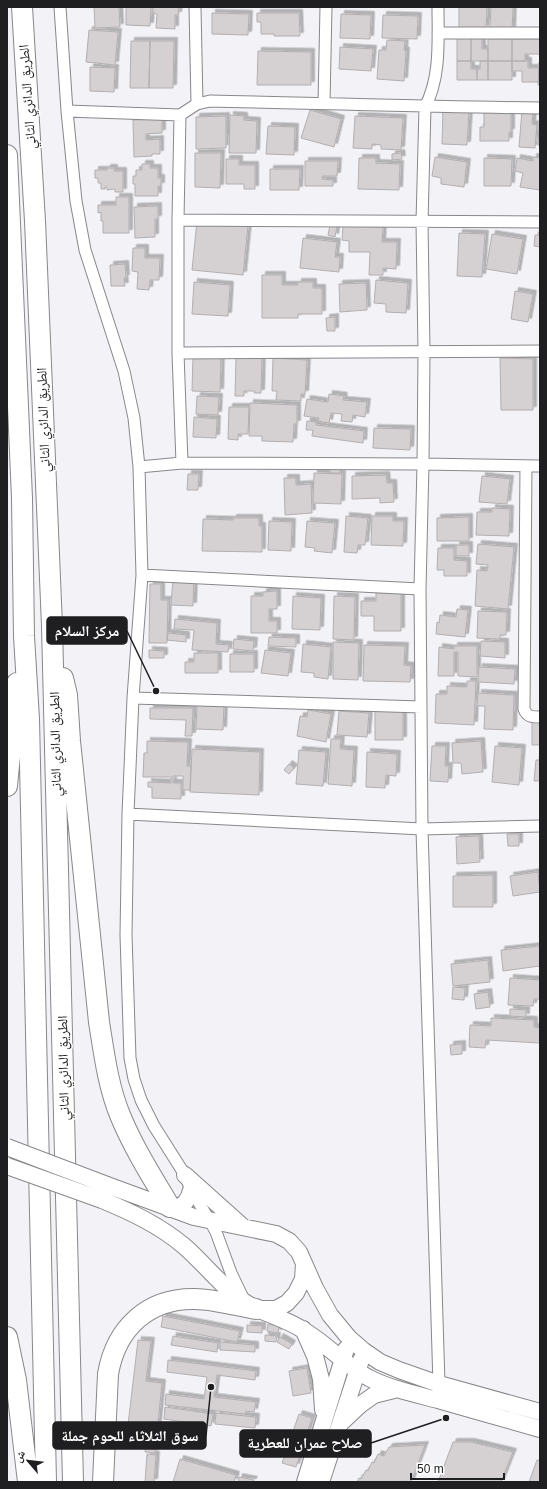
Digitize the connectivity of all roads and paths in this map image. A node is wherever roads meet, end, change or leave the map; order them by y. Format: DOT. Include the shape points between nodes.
graph roads {
  1 [pos="22,7"];
  2 [pos="60,7"];
  3 [pos="195,7"];
  4 [pos="326,7"];
  5 [pos="438,7"];
  6 [pos="438,33"];
  7 [pos="540,33"];
  8 [pos="324,103"];
  9 [pos="197,104"];
  10 [pos="425,107"];
  11 [pos="540,108"];
  12 [pos="67,111"];
  13 [pos="180,115"];
  14 [pos="7,156"];
  15 [pos="178,220"];
  16 [pos="422,222"];
  17 [pos="540,222"];
  18 [pos="540,351"];
  19 [pos="424,352"];
  20 [pos="178,353"];
  21 [pos="182,463"];
  22 [pos="423,464"];
  23 [pos="540,466"];
  24 [pos="139,467"];
  25 [pos="526,467"];
  26 [pos="142,575"];
  27 [pos="420,589"];
  28 [pos="52,626"];
  29 [pos="24,636"];
  30 [pos="133,698"];
  31 [pos="421,707"];
  32 [pos="540,717"];
  33 [pos="7,786"];
  34 [pos="128,814"];
  35 [pos="540,826"];
  36 [pos="422,829"];
  37 [pos="7,1148"];
  38 [pos="7,1166"];
  39 [pos="188,1183"];
  40 [pos="172,1208"];
  41 [pos="210,1221"];
  42 [pos="244,1228"];
  43 [pos="304,1264"];
  44 [pos="251,1306"];
  45 [pos="303,1329"];
  46 [pos="7,1337"];
  47 [pos="349,1338"];
  48 [pos="364,1351"];
  49 [pos="343,1359"];
  50 [pos="358,1370"];
  51 [pos="439,1384"];
  52 [pos="398,1389"];
  53 [pos="436,1400"];
  54 [pos="540,1412"];
  55 [pos="323,1420"];
  56 [pos="340,1424"];
  57 [pos="540,1429"];
  58 [pos="28,1482"];
  59 [pos="46,1482"];
  60 [pos="73,1482"];
  61 [pos="103,1482"];
  62 [pos="305,1482"];
  63 [pos="321,1482"];
  1 -- 28 [label="highway, الطريق الدائري الثاني" via="35,229"];
  2 -- 12 [label="street"];
  3 -- 9 [label="street"];
  4 -- 8 [label="street"];
  5 -- 6 [label="street"];
  6 -- 7 [label="street"];
  6 -- 10 [label="street" via="434,85"];
  8 -- 9 [label="street" via="210,101"];
  8 -- 10 [label="street"];
  9 -- 13 [label="street"];
  10 -- 11 [label="street"];
  10 -- 16 [label="street"];
  12 -- 13 [label="street"];
  12 -- 24 [label="street" via="76,201 84,243 124,371 134,418"];
  13 -- 15 [label="street"];
  14 -- 29 [label="highway, الطريق الدائري الثاني" via="22,498"];
  15 -- 16 [label="street"];
  15 -- 20 [label="street"];
  16 -- 17 [label="street"];
  16 -- 19 [label="street"];
  18 -- 19 [label="street"];
  19 -- 20 [label="street"];
  19 -- 22 [label="street"];
  20 -- 21 [label="street"];
  21 -- 22 [label="street"];
  21 -- 24 [label="street"];
  22 -- 25 [label="street"];
  22 -- 27 [label="street"];
  23 -- 25 [label="street"];
  24 -- 26 [label="street"];
  25 -- 32 [label="street" via="524,709 526,714"];
  26 -- 27 [label="street"];
  26 -- 30 [label="street"];
  27 -- 31 [label="street"];
  28 -- 40 [label="highway" via="67,695 98,1014 106,1066 119,1114"];
  28 -- 60 [label="highway, الطريق الدائري الثاني"];
  29 -- 33 [label="highway"];
  29 -- 59 [label="highway, الطريق الدائري الثاني" via="29,719"];
  30 -- 31 [label="street"];
  30 -- 34 [label="street"];
  31 -- 36 [label="street"];
  34 -- 36 [label="street"];
  34 -- 39 [label="street" via="126,935 130,1058 141,1100"];
  35 -- 36 [label="street"];
  36 -- 51 [label="street"];
  37 -- 40 [label="street, bridge"];
  38 -- 44 [label="street, bridge" via="135,1214 183,1246 227,1288"];
  39 -- 40 [label="street" via="188,1200 179,1207"];
  39 -- 41 [label="street"];
  39 -- 42 [label="street"];
  40 -- 41 [label="street"];
  41 -- 42 [label="street"];
  41 -- 44 [label="street" via="231,1273"];
  42 -- 43 [label="street" via="276,1234 289,1241 300,1252"];
  43 -- 44 [label="street" via="303,1279 287,1303 276,1309"];
  43 -- 47 [label="street" via="330,1315"];
  44 -- 45 [label="street"];
  44 -- 61 [label="highway" via="197,1299 175,1300 163,1303 141,1315 122,1335 108,1374"];
  45 -- 49 [label="street"];
  45 -- 55 [label="street" via="321,1379"];
  46 -- 58 [label="highway" via="16,1380"];
  47 -- 48 [label="street"];
  47 -- 49 [label="street"];
  48 -- 50 [label="street"];
  48 -- 51 [label="street" via="380,1362"];
  49 -- 50 [label="street"];
  49 -- 55 [label="street"];
  50 -- 52 [label="street" via="370,1378"];
  50 -- 56 [label="street"];
  51 -- 53 [label="street"];
  51 -- 54 [label="street"];
  52 -- 53 [label="street"];
  52 -- 56 [label="street" via="374,1395"];
  53 -- 57 [label="street"];
  55 -- 62 [label="street"];
  56 -- 63 [label="street"];
}
